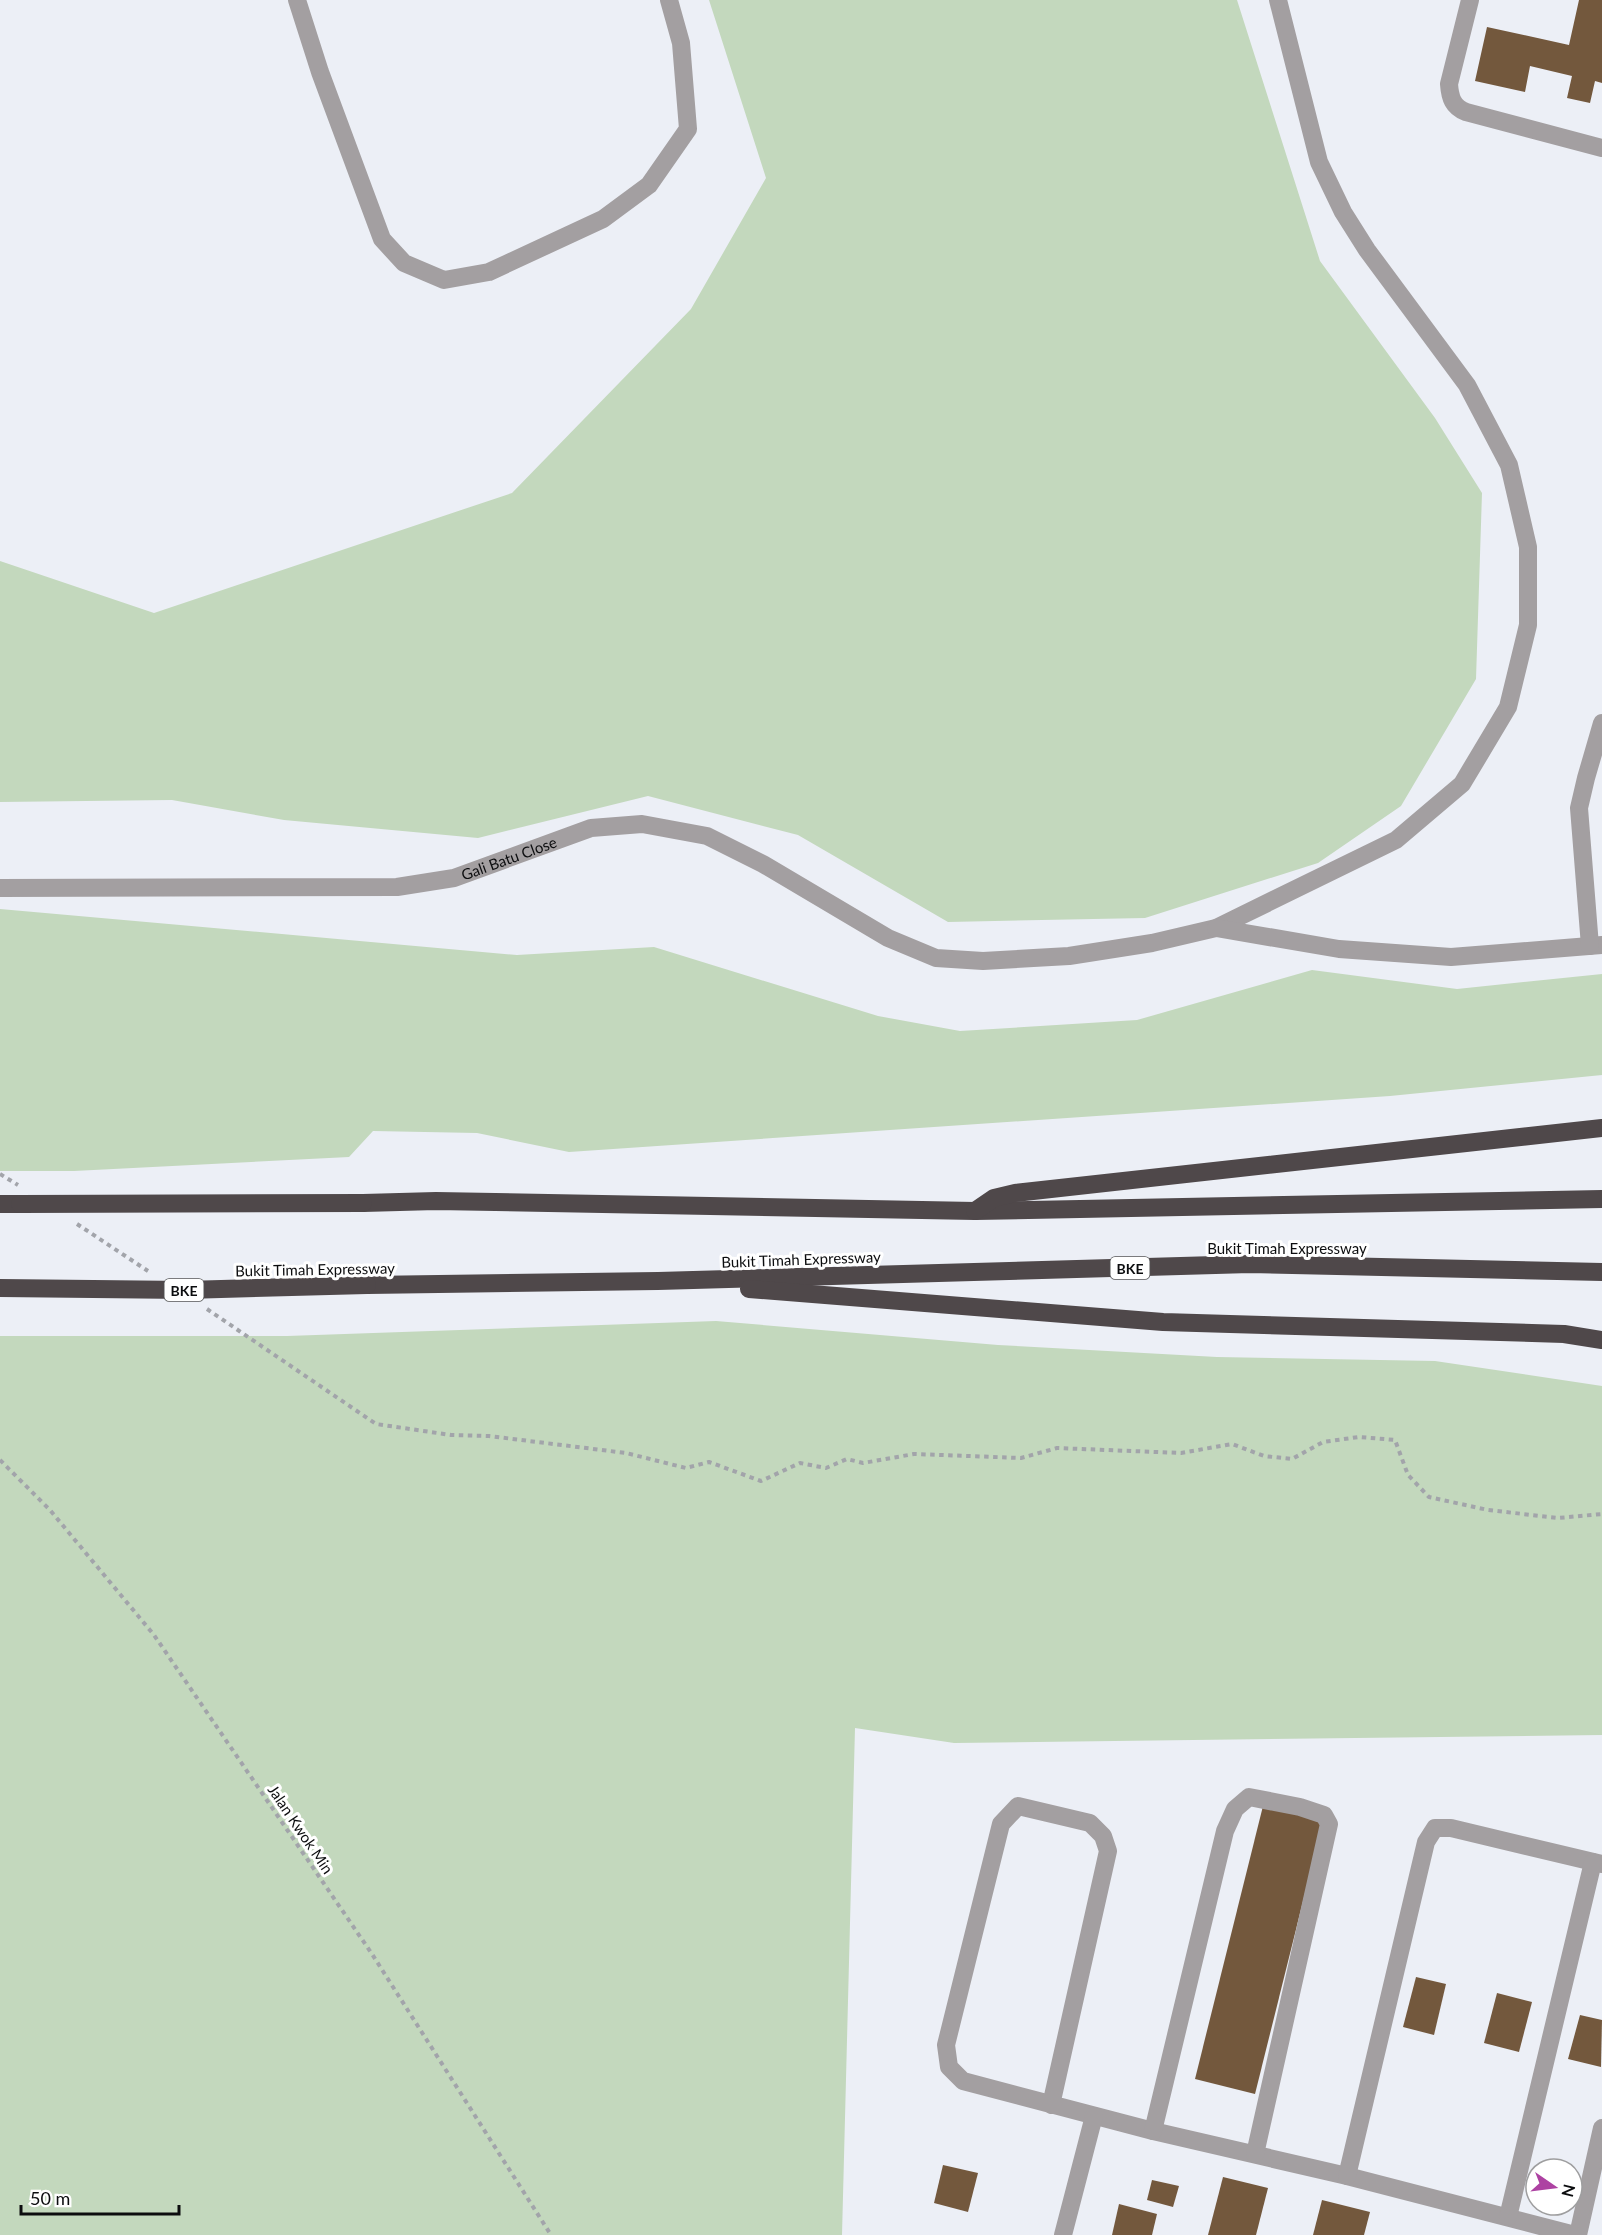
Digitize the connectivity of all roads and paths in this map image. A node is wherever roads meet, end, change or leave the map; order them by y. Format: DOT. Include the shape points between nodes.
graph roads {
  1 [pos="297,0"];
  2 [pos="669,0"];
  3 [pos="1278,0"];
  4 [pos="1470,0"];
  5 [pos="1602,148"];
  6 [pos="1602,723"];
  7 [pos="0,888"];
  8 [pos="1216,928"];
  9 [pos="1596,945"];
  10 [pos="1602,1128"];
  11 [pos="0,1174"];
  12 [pos="20,1187"];
  13 [pos="1602,1199"];
  14 [pos="0,1204"];
  15 [pos="975,1211"];
  16 [pos="70,1219"];
  17 [pos="149,1271"];
  18 [pos="1602,1272"];
  19 [pos="658,1281"];
  20 [pos="0,1288"];
  21 [pos="199,1304"];
  22 [pos="1602,1341"];
  23 [pos="0,1460"];
  24 [pos="1602,1514"];
  25 [pos="1598,1863"];
  26 [pos="1051,2105"];
  27 [pos="1095,2116"];
  28 [pos="1602,2128"];
  29 [pos="1153,2131"];
  30 [pos="1255,2154"];
  31 [pos="1347,2176"];
  32 [pos="1508,2217"];
  33 [pos="551,2235"];
  34 [pos="1063,2235"];
  35 [pos="1576,2235"];
  1 -- 2 [label="street" via="327,94 382,239 404,263 444,280 489,272 603,219 649,185 688,129 681,43"];
  3 -- 8 [label="street" via="1319,162 1338,202 1367,250 1467,385 1509,465 1528,548 1528,625 1508,707 1462,784 1396,840"];
  4 -- 5 [label="street" via="1449,84 1455,106"];
  6 -- 9 [label="street" via="1579,808"];
  7 -- 8 [label="street, Gali Batu Close" via="397,887 454,878 591,828 642,824 707,836 763,864 888,938 936,958 983,961 1070,956"];
  8 -- 9 [label="street" via="1339,949 1451,957"];
  10 -- 15 [label="highway" via="1015,1193 994,1198"];
  11 -- 12 [label="path"];
  13 -- 15 [label="highway"];
  14 -- 15 [label="highway, bridge" via="448,1201"];
  16 -- 17 [label="path"];
  18 -- 19 [label="highway, Bukit Timah Expressway / BKE" via="1250,1264"];
  19 -- 20 [label="highway, Bukit Timah Expressway / BKE, bridge" via="186,1290"];
  19 -- 22 [label="highway" via="1163,1322 1564,1334"];
  21 -- 24 [label="path" via="376,1424 626,1453 686,1468 709,1462 760,1481 800,1463 826,1468 847,1459 864,1463 914,1454 1021,1458 1057,1448 1181,1453 1232,1444 1264,1456 1292,1459 1323,1442 1359,1437 1395,1440 1408,1475 1429,1497 1488,1510 1558,1518"];
  23 -- 33 [label="path, Jalan Kwok Min" via="50,1510 154,1635 372,1954"];
  25 -- 31 [label="street" via="1451,1828 1436,1828 1426,1842"];
  25 -- 32 [label="street"];
  26 -- 26 [label="street" via="963,2081 949,2067 946,2045 1001,1824 1018,1806 1090,1823 1103,1836 1108,1851"];
  26 -- 27 [label="street"];
  27 -- 29 [label="street"];
  27 -- 34 [label="street"];
  28 -- 35 [label="street"];
  29 -- 30 [label="street"];
  29 -- 30 [label="street" via="1225,1831 1235,1809 1249,1797 1300,1807 1324,1815 1329,1824"];
  30 -- 31 [label="street"];
  31 -- 32 [label="street"];
  32 -- 35 [label="street"];
}
